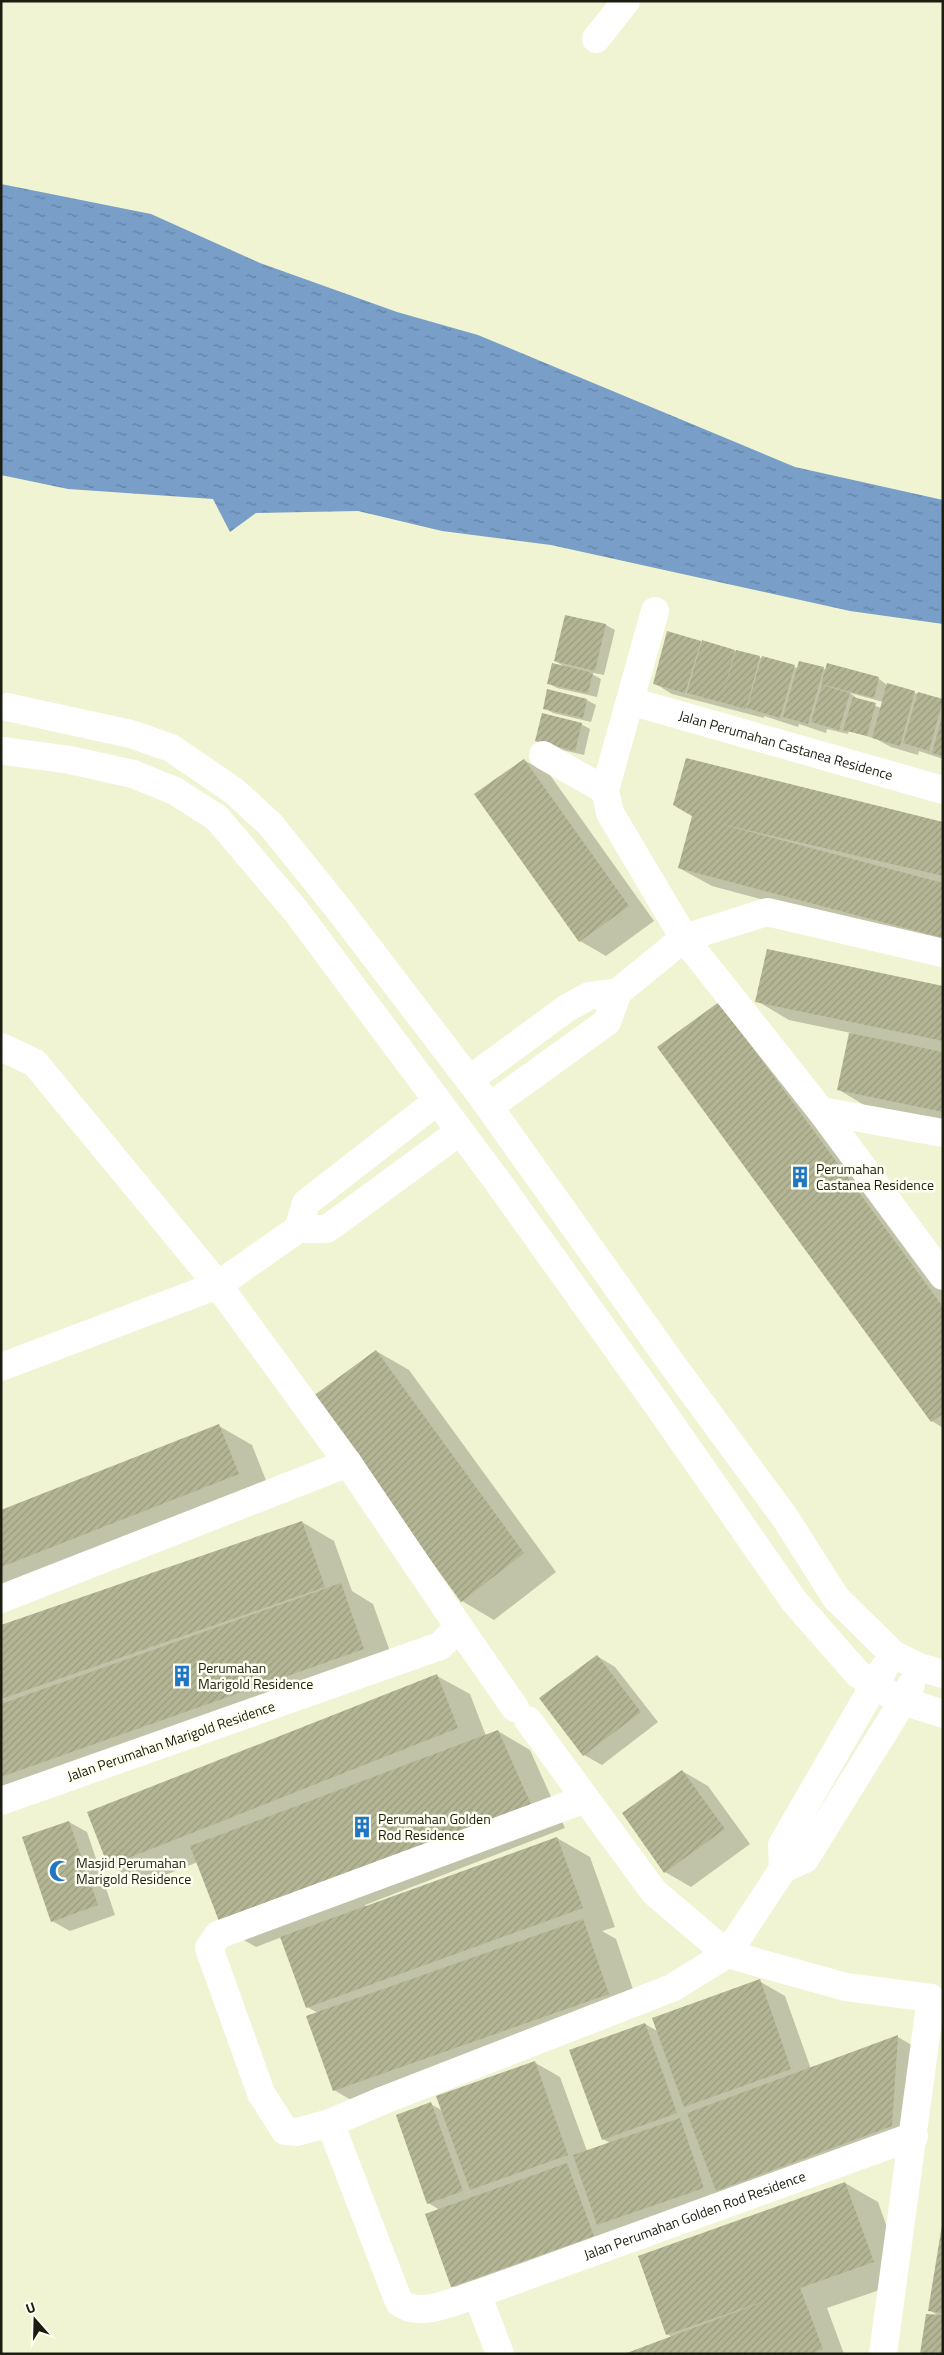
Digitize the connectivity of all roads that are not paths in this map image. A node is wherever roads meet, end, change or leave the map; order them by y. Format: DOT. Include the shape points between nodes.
graph roads {
  1 [pos="626,1"];
  2 [pos="596,39"];
  3 [pos="655,612"];
  4 [pos="4,700"];
  5 [pos="630,701"];
  6 [pos="2,753"];
  7 [pos="543,755"];
  8 [pos="604,790"];
  9 [pos="943,790"];
  10 [pos="684,938"];
  11 [pos="943,953"];
  12 [pos="618,992"];
  13 [pos="1,1047"];
  14 [pos="469,1080"];
  15 [pos="436,1102"];
  16 [pos="489,1107"];
  17 [pos="821,1110"];
  18 [pos="459,1132"];
  19 [pos="943,1132"];
  20 [pos="298,1229"];
  21 [pos="943,1276"];
  22 [pos="218,1285"];
  23 [pos="1,1367"];
  24 [pos="348,1463"];
  25 [pos="1,1599"];
  26 [pos="459,1627"];
  27 [pos="893,1654"];
  28 [pos="931,1670"];
  29 [pos="874,1685"];
  30 [pos="903,1701"];
  31 [pos="943,1714"];
  32 [pos="585,1798"];
  33 [pos="1,1801"];
  34 [pos="783,1869"];
  35 [pos="727,1954"];
  36 [pos="937,1999"];
  37 [pos="330,2123"];
  38 [pos="914,2136"];
  39 [pos="476,2294"];
  40 [pos="882,2353"];
  41 [pos="500,2354"];
  1 -- 2 [label="street"];
  3 -- 5 [label="street"];
  4 -- 6 [label="street" via="10,723"];
  4 -- 14 [label="street" via="132,734 171,748 234,791 270,824"];
  5 -- 8 [label="street"];
  5 -- 9 [label="street, Jalan Perumahan Castanea Residence"];
  6 -- 15 [label="street" via="70,760 133,774 176,791 217,818 296,911"];
  7 -- 8 [label="street"];
  8 -- 10 [label="street" via="610,812"];
  10 -- 11 [label="street" via="767,912"];
  10 -- 12 [label="street"];
  10 -- 17 [label="street"];
  12 -- 14 [label="street" via="589,996 567,1008"];
  12 -- 16 [label="street" via="607,1022"];
  13 -- 22 [label="street" via="35,1063"];
  14 -- 16 [label="street"];
  15 -- 18 [label="street"];
  15 -- 20 [label="street" via="306,1203"];
  16 -- 27 [label="street" via="786,1519 836,1598"];
  17 -- 19 [label="street"];
  17 -- 21 [label="street"];
  18 -- 20 [label="street" via="327,1228"];
  18 -- 29 [label="street" via="659,1407 794,1601 858,1674"];
  20 -- 22 [label="street"];
  22 -- 23 [label="street"];
  22 -- 24 [label="street"];
  24 -- 25 [label="street"];
  24 -- 26 [label="street"];
  26 -- 32 [label="street"];
  26 -- 33 [label="street, Jalan Perumahan Marigold Residence" via="440,1646"];
  27 -- 28 [label="street"];
  27 -- 29 [label="street"];
  28 -- 30 [label="street"];
  29 -- 30 [label="street"];
  29 -- 34 [label="street" via="782,1845"];
  30 -- 31 [label="street"];
  30 -- 34 [label="street" via="805,1859"];
  32 -- 35 [label="street" via="654,1892"];
  32 -- 37 [label="street" via="218,1935 209,1948 261,2093 278,2123 284,2131 297,2132"];
  34 -- 35 [label="street"];
  35 -- 36 [label="street" via="846,1986"];
  35 -- 37 [label="street" via="672,1988"];
  36 -- 38 [label="street"];
  37 -- 39 [label="street, Jalan Perumahan Golden Rod Residence" via="398,2302 405,2308 433,2308"];
  38 -- 39 [label="street, Jalan Perumahan Golden Rod Residence"];
  38 -- 40 [label="street"];
  39 -- 41 [label="street"];
}
